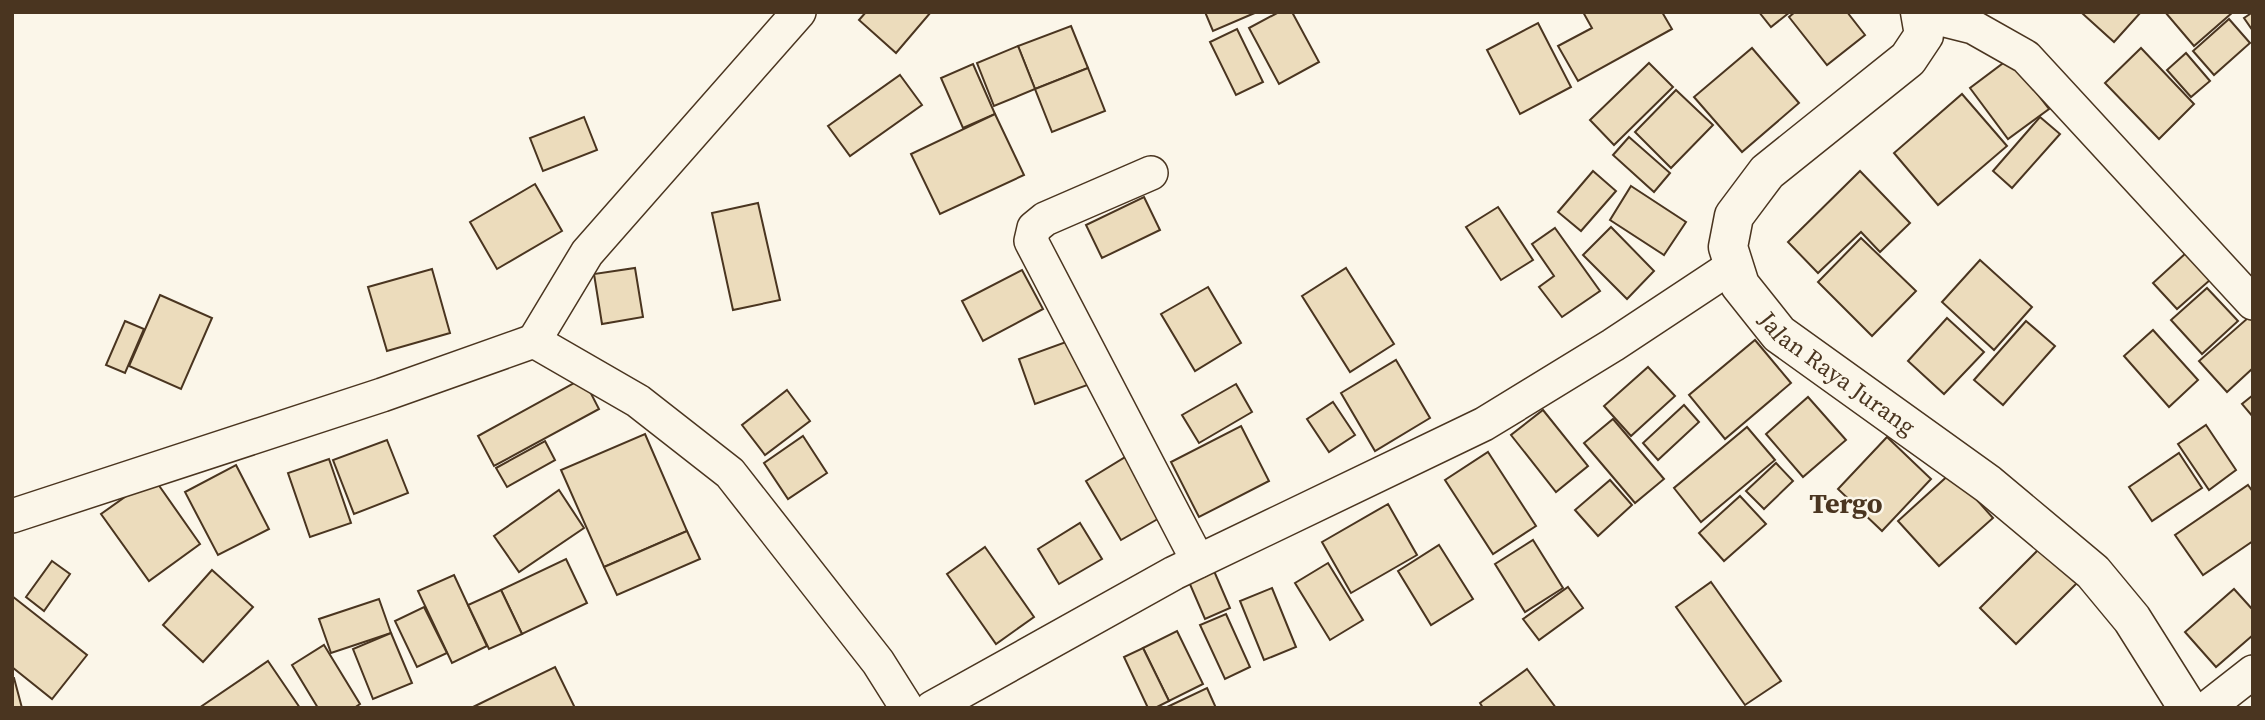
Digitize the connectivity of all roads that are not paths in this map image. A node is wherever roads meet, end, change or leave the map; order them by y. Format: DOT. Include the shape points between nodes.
graph roads {
  1 [pos="799,12"];
  2 [pos="1921,13"];
  3 [pos="1151,173"];
  4 [pos="1734,265"];
  5 [pos="2253,303"];
  6 [pos="534,341"];
  7 [pos="12,516"];
  8 [pos="1198,561"];
  9 [pos="2253,672"];
  10 [pos="907,708"];
  11 [pos="932,708"];
  12 [pos="2188,708"];
  13 [pos="2207,708"];
  1 -- 6 [label="street" via="587,253"];
  2 -- 4 [label="main road, Jalan Raya Jurang" via="1924,35 1908,59 1767,172 1734,216 1728,247"];
  2 -- 5 [label="street" via="1973,27 2026,57"];
  3 -- 8 [label="street" via="1045,219 1034,229 1031,241"];
  4 -- 8 [label="street" via="1483,424"];
  4 -- 12 [label="main road, Jalan Raya Jurang" via="1740,285 1779,334 1988,484 2093,572 2132,619"];
  6 -- 7 [label="street"];
  6 -- 10 [label="street" via="638,401 730,474 878,662"];
  8 -- 11 [label="street"];
  9 -- 13 [label="street"];
}
